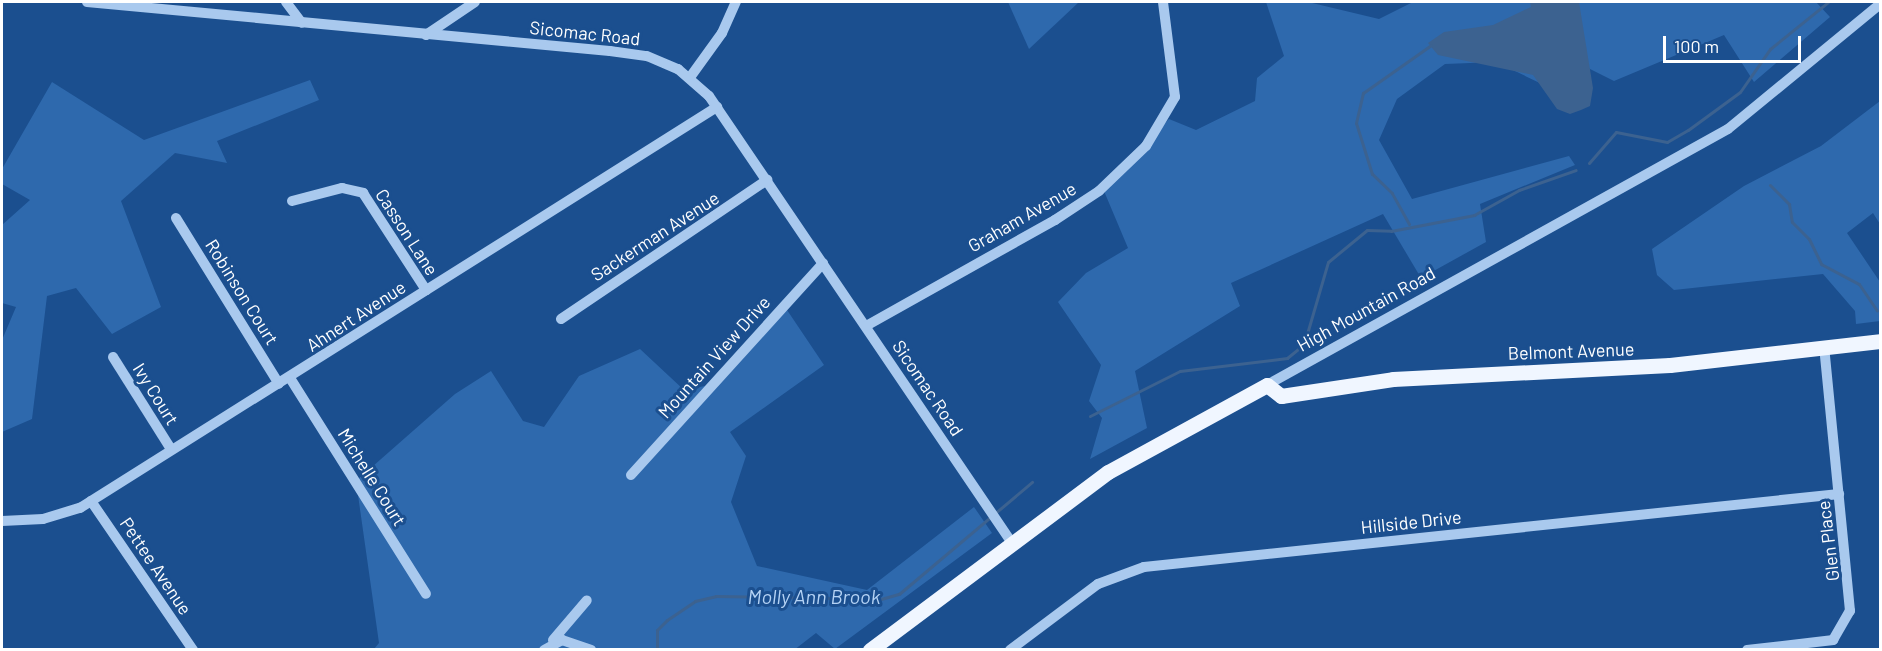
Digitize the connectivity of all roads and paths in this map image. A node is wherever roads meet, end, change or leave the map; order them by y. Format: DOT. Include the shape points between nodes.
graph roads {
  1 [pos="87,2"];
  2 [pos="286,2"];
  3 [pos="475,2"];
  4 [pos="736,2"];
  5 [pos="1163,2"];
  6 [pos="1881,4"];
  7 [pos="302,23"];
  8 [pos="426,35"];
  9 [pos="691,76"];
  10 [pos="717,107"];
  11 [pos="767,180"];
  12 [pos="292,201"];
  13 [pos="176,218"];
  14 [pos="823,263"];
  15 [pos="426,290"];
  16 [pos="561,319"];
  17 [pos="866,326"];
  18 [pos="1881,341"];
  19 [pos="1824,347"];
  20 [pos="113,357"];
  21 [pos="290,378"];
  22 [pos="279,384"];
  23 [pos="1267,385"];
  24 [pos="171,449"];
  25 [pos="631,475"];
  26 [pos="1839,494"];
  27 [pos="92,501"];
  28 [pos="2,521"];
  29 [pos="1012,543"];
  30 [pos="426,594"];
  31 [pos="587,600"];
  32 [pos="553,640"];
  33 [pos="193,650"];
  34 [pos="544,650"];
  35 [pos="591,650"];
  36 [pos="870,650"];
  37 [pos="1010,650"];
  38 [pos="1747,650"];
  1 -- 7 [label="street, Sicomac Road"];
  2 -- 7 [label="street"];
  3 -- 8 [label="street"];
  4 -- 9 [label="street" via="722,33"];
  5 -- 17 [label="street, Graham Avenue" via="1175,97 1146,146 1099,191 1055,220"];
  6 -- 23 [label="street, High Mountain Road" via="1728,129"];
  7 -- 8 [label="street, Sicomac Road"];
  8 -- 9 [label="street, Sicomac Road" via="647,56"];
  9 -- 10 [label="street, Sicomac Road"];
  10 -- 11 [label="street, Sicomac Road"];
  10 -- 15 [label="street, Ahnert Avenue"];
  11 -- 14 [label="street, Sicomac Road"];
  11 -- 16 [label="street, Sackerman Avenue"];
  12 -- 15 [label="street, Casson Lane" via="342,188 363,193"];
  13 -- 22 [label="street, Robinson Court"];
  14 -- 17 [label="street, Sicomac Road"];
  14 -- 25 [label="street, Mountain View Drive"];
  15 -- 21 [label="street, Ahnert Avenue"];
  17 -- 29 [label="street, Sicomac Road"];
  18 -- 19 [label="main road, Belmont Avenue"];
  19 -- 23 [label="main road, Belmont Avenue" via="1670,365 1393,379 1281,396"];
  19 -- 26 [label="street, Glen Place"];
  20 -- 24 [label="street, Ivy Court"];
  21 -- 22 [label="street, Ahnert Avenue"];
  21 -- 30 [label="street, Michelle Court"];
  22 -- 24 [label="street, Ahnert Avenue"];
  23 -- 29 [label="main road, High Mountain Road" via="1108,472"];
  24 -- 27 [label="street, Ahnert Avenue"];
  26 -- 37 [label="street, Hillside Drive" via="1144,567 1098,584"];
  26 -- 38 [label="street, Glen Place" via="1851,599 1843,629 1828,642"];
  27 -- 28 [label="street, Ahnert Avenue" via="53,518"];
  27 -- 33 [label="street, Pettee Avenue"];
  29 -- 36 [label="main road, High Mountain Road"];
  31 -- 32 [label="street"];
  32 -- 34 [label="street"];
  32 -- 35 [label="street"];
}
